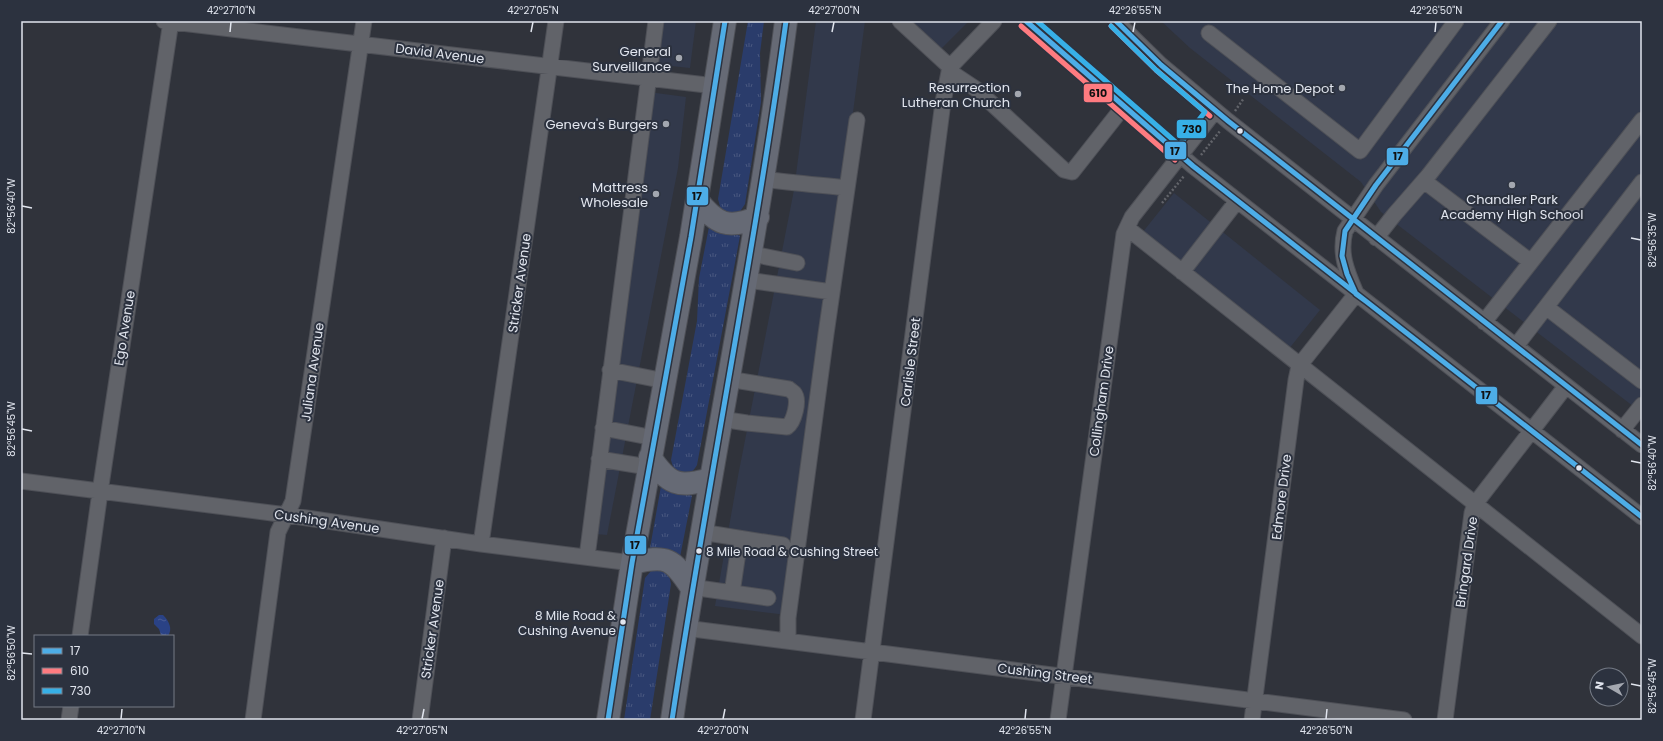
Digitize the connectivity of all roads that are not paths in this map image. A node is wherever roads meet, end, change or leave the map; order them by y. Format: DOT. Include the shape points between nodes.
graph roads {
  1 [pos="169,21"];
  2 [pos="364,21"];
  3 [pos="556,21"];
  4 [pos="656,21"];
  5 [pos="725,21"];
  6 [pos="786,21"];
  7 [pos="900,21"];
  8 [pos="994,21"];
  9 [pos="1026,21"];
  10 [pos="1116,21"];
  11 [pos="1456,21"];
  12 [pos="1502,21"];
  13 [pos="1549,21"];
  14 [pos="1209,34"];
  15 [pos="361,44"];
  16 [pos="550,66"];
  17 [pos="950,69"];
  18 [pos="649,78"];
  19 [pos="715,86"];
  20 [pos="1124,106"];
  21 [pos="1215,111"];
  22 [pos="857,120"];
  23 [pos="1642,120"];
  24 [pos="1180,155"];
  25 [pos="764,179"];
  26 [pos="1424,181"];
  27 [pos="1642,182"];
  28 [pos="847,188"];
  29 [pos="697,200"];
  30 [pos="1237,201"];
  31 [pos="758,217"];
  32 [pos="1352,218"];
  33 [pos="1127,228"];
  34 [pos="1376,238"];
  35 [pos="752,254"];
  36 [pos="797,262"];
  37 [pos="1531,262"];
  38 [pos="1182,272"];
  39 [pos="747,280"];
  40 [pos="832,292"];
  41 [pos="1356,294"];
  42 [pos="1546,307"];
  43 [pos="1484,322"];
  44 [pos="1516,346"];
  45 [pos="1299,366"];
  46 [pos="610,370"];
  47 [pos="728,379"];
  48 [pos="665,380"];
  49 [pos="1642,381"];
  50 [pos="1566,386"];
  51 [pos="1642,405"];
  52 [pos="721,419"];
  53 [pos="603,428"];
  54 [pos="1531,430"];
  55 [pos="1622,430"];
  56 [pos="1642,444"];
  57 [pos="651,454"];
  58 [pos="599,459"];
  59 [pos="710,479"];
  60 [pos="21,481"];
  61 [pos="100,492"];
  62 [pos="1475,504"];
  63 [pos="287,515"];
  64 [pos="1642,517"];
  65 [pos="701,532"];
  66 [pos="444,538"];
  67 [pos="740,538"];
  68 [pos="481,544"];
  69 [pos="783,545"];
  70 [pos="586,557"];
  71 [pos="632,563"];
  72 [pos="691,587"];
  73 [pos="732,593"];
  74 [pos="768,598"];
  75 [pos="685,628"];
  76 [pos="80,635"];
  77 [pos="1642,636"];
  78 [pos="788,641"];
  79 [pos="872,652"];
  80 [pos="1063,676"];
  81 [pos="1254,701"];
  82 [pos="71,707"];
  83 [pos="69,720"];
  84 [pos="253,720"];
  85 [pos="420,720"];
  86 [pos="608,720"];
  87 [pos="672,720"];
  88 [pos="863,720"];
  89 [pos="1058,720"];
  90 [pos="1252,720"];
  91 [pos="1404,720"];
  92 [pos="1445,720"];
  1 -- 15 [label="street, David Avenue"];
  1 -- 61 [label="street, Ego Avenue"];
  2 -- 15 [label="street, Juliana Avenue"];
  3 -- 16 [label="street, Stricker Avenue"];
  4 -- 18 [label="street"];
  5 -- 19 [label="highway"];
  6 -- 25 [label="highway"];
  7 -- 17 [label="street"];
  8 -- 17 [label="street"];
  9 -- 20 [label="street"];
  10 -- 21 [label="street" via="1161,65"];
  11 -- 14 [label="street" via="1360,151"];
  12 -- 32 [label="street"];
  13 -- 26 [label="street"];
  15 -- 16 [label="street, David Avenue"];
  15 -- 63 [label="street, Juliana Avenue" via="293,500"];
  16 -- 18 [label="street, David Avenue"];
  16 -- 68 [label="street, Stricker Avenue"];
  17 -- 20 [label="street" via="1064,170 1072,172"];
  17 -- 79 [label="street, Carlisle Street" via="943,102"];
  18 -- 19 [label="street, David Avenue"];
  18 -- 46 [label="street"];
  19 -- 29 [label="highway"];
  20 -- 24 [label="street"];
  21 -- 24 [label="street, Collingham Drive"];
  21 -- 32 [label="street"];
  22 -- 28 [label="street"];
  23 -- 37 [label="street"];
  24 -- 30 [label="street"];
  24 -- 33 [label="street, Collingham Drive" via="1132,217"];
  25 -- 28 [label="street"];
  25 -- 31 [label="highway"];
  26 -- 34 [label="street"];
  26 -- 37 [label="street"];
  27 -- 42 [label="street"];
  28 -- 40 [label="street"];
  29 -- 31 [label="highway" via="712,217 726,224 739,224"];
  29 -- 48 [label="highway"];
  30 -- 38 [label="street"];
  30 -- 41 [label="street"];
  31 -- 35 [label="highway"];
  32 -- 34 [label="street"];
  32 -- 41 [label="street" via="1345,231 1342,256"];
  33 -- 38 [label="street"];
  33 -- 80 [label="street, Collingham Drive" via="1122,247"];
  34 -- 43 [label="street"];
  35 -- 36 [label="street"];
  35 -- 39 [label="highway"];
  37 -- 43 [label="street"];
  38 -- 45 [label="street"];
  39 -- 40 [label="street"];
  39 -- 47 [label="highway"];
  40 -- 78 [label="street" via="788,618"];
  41 -- 45 [label="street, Edmore Drive"];
  41 -- 54 [label="street"];
  42 -- 44 [label="street"];
  42 -- 49 [label="street"];
  43 -- 44 [label="street"];
  44 -- 50 [label="street"];
  45 -- 62 [label="street"];
  45 -- 81 [label="street, Edmore Drive"];
  46 -- 48 [label="street"];
  46 -- 53 [label="street"];
  47 -- 52 [label="highway"];
  47 -- 52 [label="street" via="789,389 794,392 796,398 794,418 787,427"];
  48 -- 57 [label="highway"];
  50 -- 54 [label="street, Bringard Drive"];
  50 -- 55 [label="street"];
  51 -- 55 [label="street"];
  52 -- 59 [label="highway"];
  53 -- 57 [label="street"];
  53 -- 58 [label="street"];
  54 -- 62 [label="street, Bringard Drive"];
  54 -- 64 [label="street"];
  55 -- 56 [label="street"];
  57 -- 58 [label="street"];
  57 -- 59 [label="highway" via="659,470 672,481 690,484"];
  57 -- 71 [label="highway"];
  58 -- 70 [label="street"];
  59 -- 65 [label="highway"];
  60 -- 61 [label="street, Cushing Avenue"];
  61 -- 63 [label="street, Cushing Avenue"];
  61 -- 76 [label="street, Ego Avenue"];
  62 -- 77 [label="street"];
  62 -- 92 [label="street, Bringard Drive"];
  63 -- 66 [label="street, Cushing Avenue"];
  63 -- 84 [label="street, Juliana Avenue" via="278,532"];
  65 -- 67 [label="street"];
  65 -- 72 [label="highway"];
  66 -- 68 [label="street, Cushing Avenue"];
  66 -- 85 [label="street, Stricker Avenue"];
  67 -- 69 [label="street"];
  67 -- 73 [label="street"];
  68 -- 70 [label="street, Cushing Avenue"];
  70 -- 71 [label="street, Cushing Avenue"];
  71 -- 72 [label="highway" via="654,559 666,560 679,569"];
  71 -- 86 [label="highway"];
  72 -- 73 [label="street"];
  72 -- 75 [label="highway"];
  73 -- 74 [label="street"];
  75 -- 78 [label="street, Cushing Street"];
  75 -- 87 [label="highway"];
  78 -- 79 [label="street, Cushing Street"];
  79 -- 80 [label="street, Cushing Street"];
  79 -- 88 [label="street, Carlisle Street"];
  80 -- 81 [label="street, Cushing Street"];
  80 -- 89 [label="street, Collingham Drive"];
  81 -- 90 [label="street, Edmore Drive"];
  81 -- 91 [label="street, Cushing Street"];
  82 -- 83 [label="street"];
}
